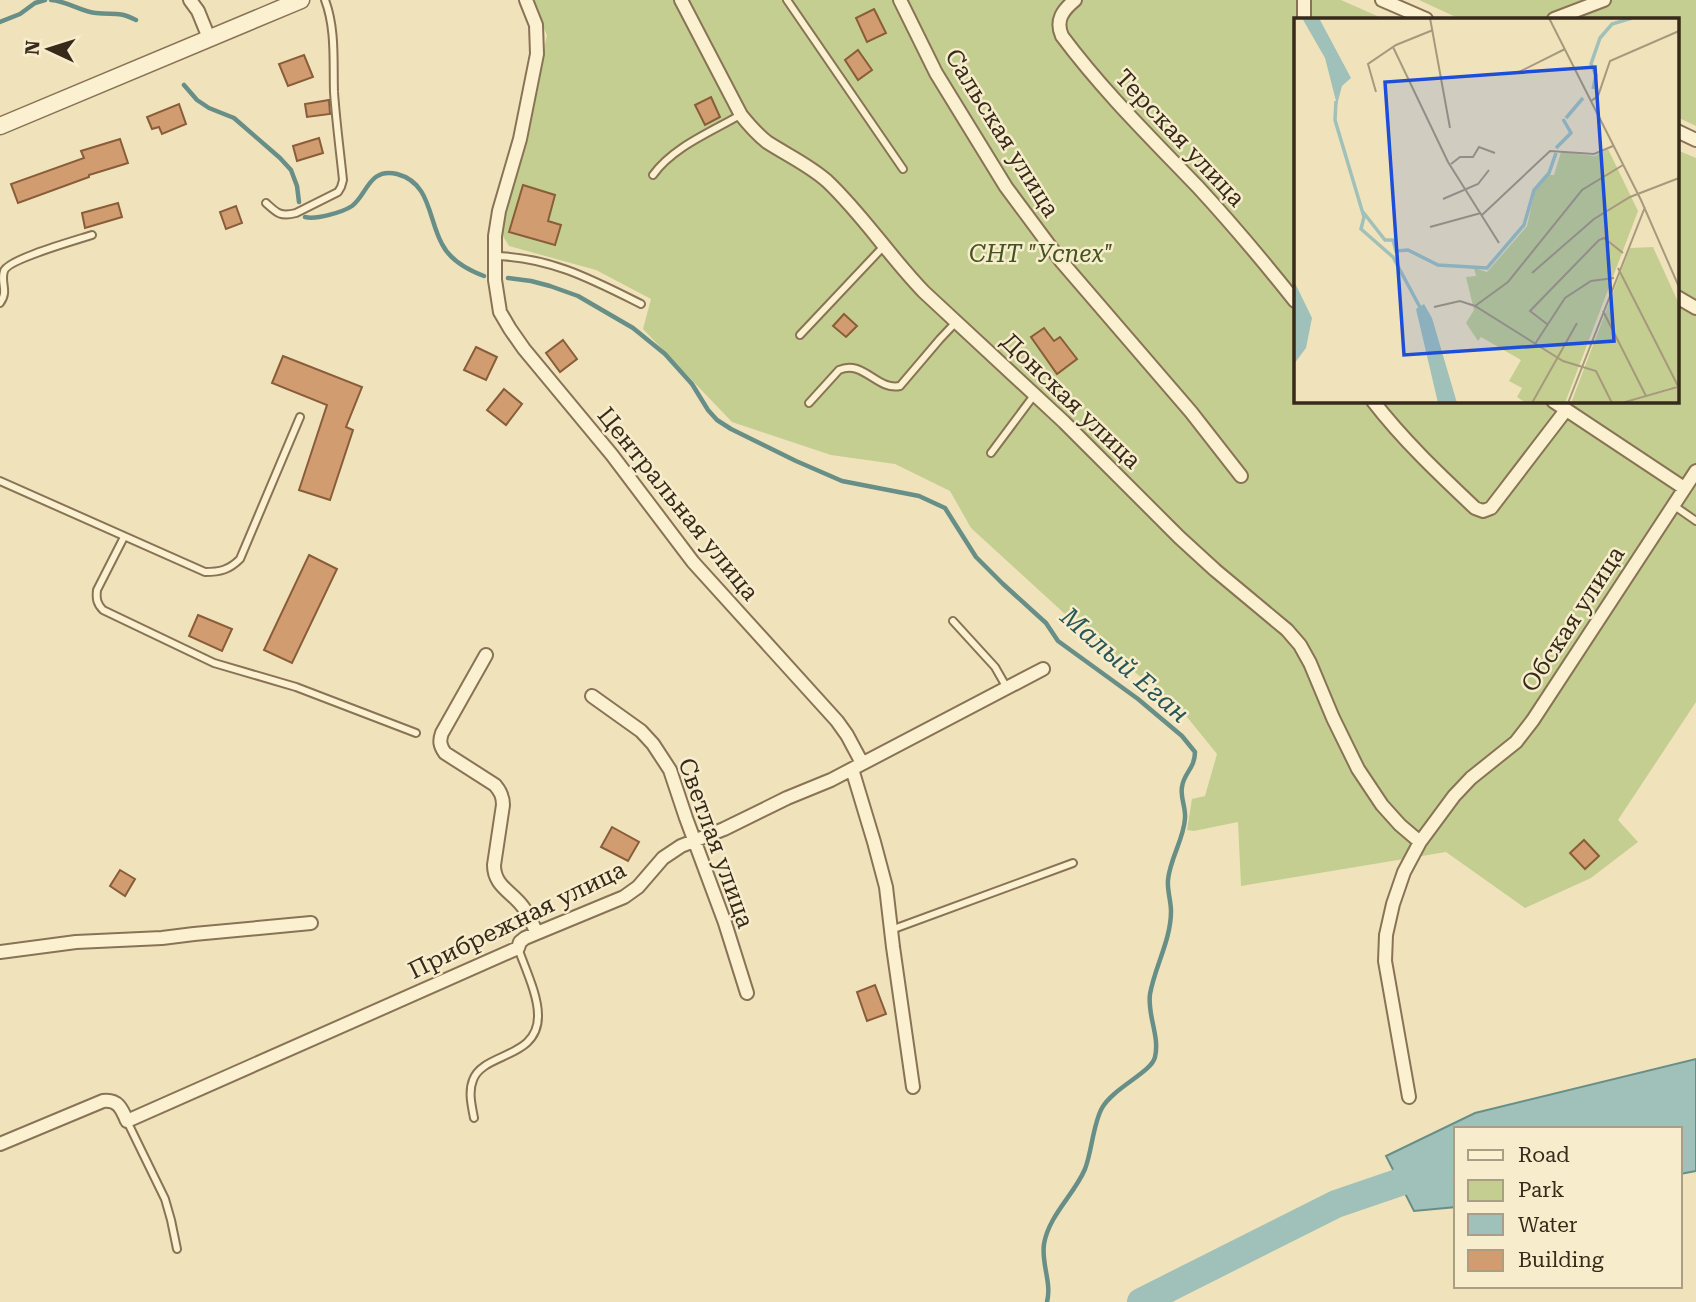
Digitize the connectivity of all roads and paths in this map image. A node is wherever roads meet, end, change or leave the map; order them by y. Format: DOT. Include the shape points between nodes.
graph roads {
  1 [pos="190,0"];
  2 [pos="301,0"];
  3 [pos="326,0"];
  4 [pos="526,0"];
  5 [pos="681,0"];
  6 [pos="787,0"];
  7 [pos="900,0"];
  8 [pos="1075,0"];
  9 [pos="1304,0"];
  10 [pos="1382,0"];
  11 [pos="1604,0"];
  12 [pos="1304,18"];
  13 [pos="1424,18"];
  14 [pos="1557,18"];
  15 [pos="209,38"];
  16 [pos="741,114"];
  17 [pos="0,126"];
  18 [pos="1678,131"];
  19 [pos="1696,140"];
  20 [pos="903,169"];
  21 [pos="653,175"];
  22 [pos="266,203"];
  23 [pos="92,235"];
  24 [pos="884,246"];
  25 [pos="494,256"];
  26 [pos="1678,298"];
  27 [pos="1294,300"];
  28 [pos="0,303"];
  29 [pos="641,304"];
  30 [pos="1696,308"];
  31 [pos="957,321"];
  32 [pos="800,335"];
  33 [pos="1035,394"];
  34 [pos="1374,402"];
  35 [pos="1554,402"];
  36 [pos="809,403"];
  37 [pos="1566,410"];
  38 [pos="300,417"];
  39 [pos="990,453"];
  40 [pos="1696,471"];
  41 [pos="1241,476"];
  42 [pos="0,480"];
  43 [pos="1684,488"];
  44 [pos="1673,505"];
  45 [pos="1696,521"];
  46 [pos="124,537"];
  47 [pos="953,621"];
  48 [pos="486,655"];
  49 [pos="1043,669"];
  50 [pos="1007,689"];
  51 [pos="592,696"];
  52 [pos="416,733"];
  53 [pos="857,766"];
  54 [pos="694,841"];
  55 [pos="1420,842"];
  56 [pos="1073,863"];
  57 [pos="311,923"];
  58 [pos="891,930"];
  59 [pos="537,933"];
  60 [pos="519,948"];
  61 [pos="0,952"];
  62 [pos="747,993"];
  63 [pos="913,1087"];
  64 [pos="1409,1097"];
  65 [pos="474,1118"];
  66 [pos="127,1121"];
  67 [pos="0,1144"];
  68 [pos="177,1250"];
  1 -- 15 [label="street"];
  2 -- 15 [label="street"];
  3 -- 22 [label="lane" via="333,36 341,187 289,215 276,213"];
  4 -- 25 [label="street, Центральная улица" via="536,25 537,54 499,211"];
  5 -- 16 [label="street, Донская улица"];
  6 -- 20 [label="lane"];
  7 -- 41 [label="street, Сальская улица" via="936,73 1006,187 1061,261"];
  8 -- 27 [label="street, Терская улица" via="1060,16 1062,36"];
  9 -- 12 [label="street"];
  10 -- 13 [label="street"];
  11 -- 14 [label="street"];
  15 -- 17 [label="street"];
  16 -- 21 [label="lane" via="673,154"];
  16 -- 24 [label="street, Донская улица" via="767,141 825,180"];
  18 -- 19 [label="street"];
  23 -- 28 [label="lane" via="9,264 3,274 5,293"];
  24 -- 31 [label="street, Донская улица"];
  24 -- 32 [label="lane"];
  25 -- 29 [label="lane" via="542,261"];
  25 -- 53 [label="street, Центральная улица" via="500,312 524,349 692,562 836,721 847,735"];
  26 -- 30 [label="street"];
  31 -- 33 [label="street, Донская улица"];
  31 -- 36 [label="lane" via="900,386 889,387 859,369 845,367"];
  33 -- 39 [label="lane"];
  33 -- 55 [label="street, Донская улица" via="1179,537 1300,645 1358,769 1382,805"];
  34 -- 37 [label="street" via="1416,452 1483,511 1491,508"];
  35 -- 37 [label="street"];
  37 -- 43 [label="street"];
  38 -- 46 [label="lane" via="240,559 230,568 205,572"];
  40 -- 43 [label="street, Обская улица"];
  42 -- 46 [label="lane"];
  43 -- 44 [label="street, Обская улица"];
  44 -- 45 [label="lane"];
  44 -- 55 [label="street, Обская улица" via="1533,720 1516,742 1454,796"];
  46 -- 52 [label="lane" via="97,590 96,600 103,610 214,663 307,691"];
  47 -- 50 [label="lane" via="995,667"];
  48 -- 59 [label="street" via="442,733 441,747 500,791 503,805 494,874 525,910"];
  49 -- 50 [label="street, Прибрежная улица"];
  50 -- 53 [label="street, Прибрежная улица"];
  51 -- 54 [label="street, Светлая улица" via="640,731 663,757"];
  53 -- 54 [label="street, Прибрежная улица"];
  53 -- 58 [label="street, Центральная улица" via="886,887"];
  54 -- 59 [label="street, Прибрежная улица" via="663,858 624,897"];
  54 -- 62 [label="street, Светлая улица"];
  55 -- 64 [label="street, Обская улица" via="1404,872 1386,935 1389,992"];
  56 -- 58 [label="lane"];
  57 -- 61 [label="street"];
  58 -- 63 [label="street, Центральная улица"];
  59 -- 60 [label="street, Прибрежная улица" via="520,942"];
  60 -- 65 [label="lane" via="538,1006 536,1030 517,1050 478,1071 472,1081"];
  60 -- 66 [label="street, Прибрежная улица"];
  66 -- 67 [label="street" via="121,1107 103,1101"];
  66 -- 68 [label="lane" via="165,1199"];
}
